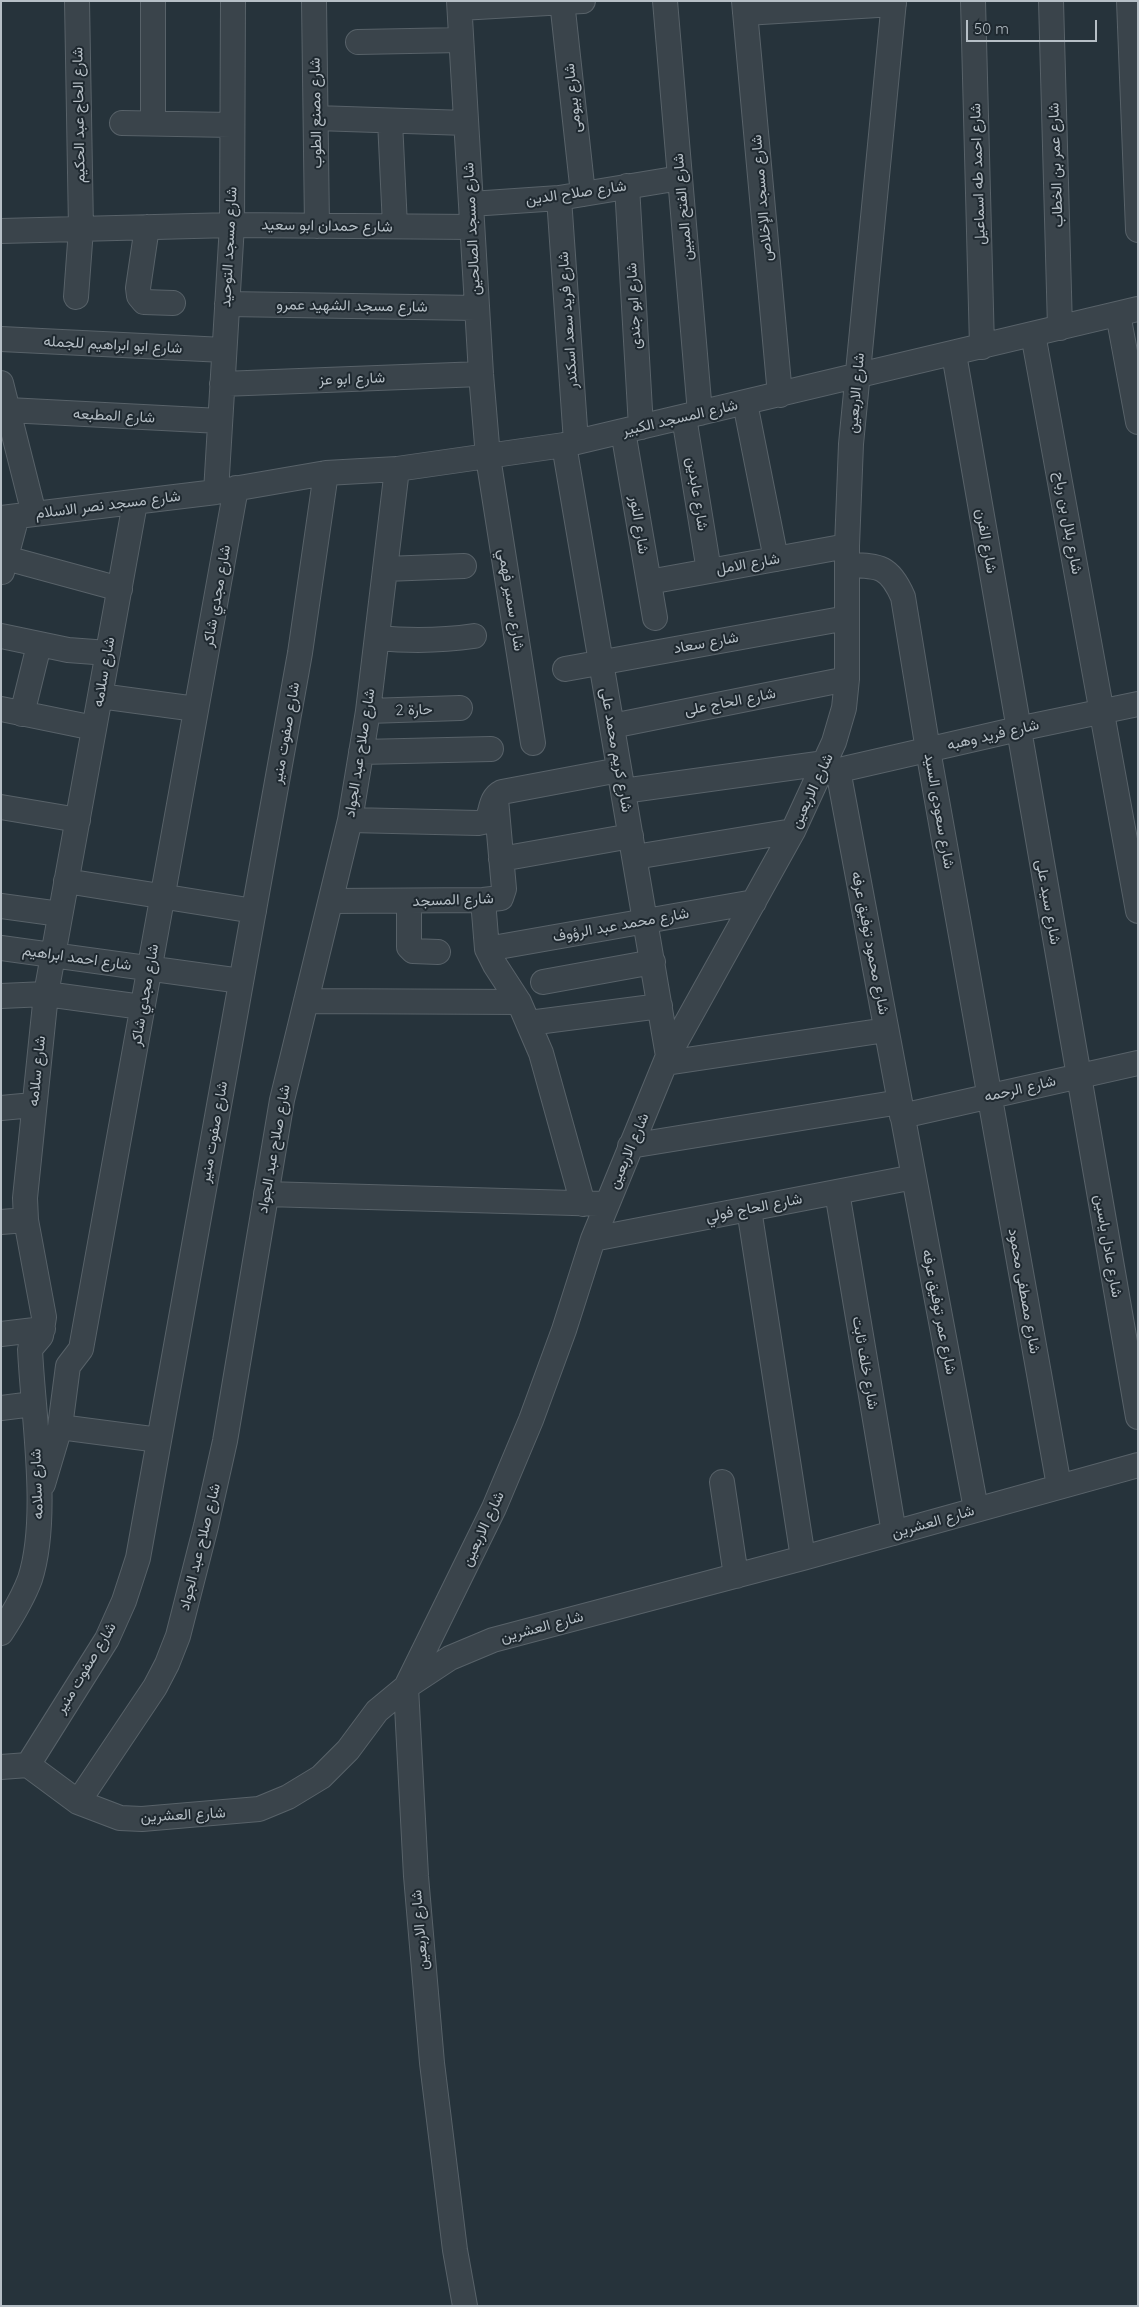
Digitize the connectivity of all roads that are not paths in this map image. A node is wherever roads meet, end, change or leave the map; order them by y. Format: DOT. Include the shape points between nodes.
graph roads {
  1 [pos="78,1"];
  2 [pos="152,1"];
  3 [pos="232,1"];
  4 [pos="314,1"];
  5 [pos="664,1"];
  6 [pos="973,1"];
  7 [pos="1051,1"];
  8 [pos="1129,1"];
  9 [pos="569,2"];
  10 [pos="894,3"];
  11 [pos="459,5"];
  12 [pos="818,5"];
  13 [pos="744,7"];
  14 [pos="461,40"];
  15 [pos="358,42"];
  16 [pos="316,118"];
  17 [pos="390,121"];
  18 [pos="122,123"];
  19 [pos="466,123"];
  20 [pos="153,124"];
  21 [pos="232,125"];
  22 [pos="680,178"];
  23 [pos="627,186"];
  24 [pos="583,194"];
  25 [pos="559,198"];
  26 [pos="471,204"];
  27 [pos="232,225"];
  28 [pos="317,226"];
  29 [pos="394,226"];
  30 [pos="147,227"];
  31 [pos="472,227"];
  32 [pos="81,229"];
  33 [pos="1138,230"];
  34 [pos="1,231"];
  35 [pos="76,297"];
  36 [pos="173,303"];
  37 [pos="227,304"];
  38 [pos="477,308"];
  39 [pos="1128,312"];
  40 [pos="1060,328"];
  41 [pos="1033,334"];
  42 [pos="1,339"];
  43 [pos="982,347"];
  44 [pos="224,350"];
  45 [pos="954,354"];
  46 [pos="481,374"];
  47 [pos="858,377"];
  48 [pos="1,383"];
  49 [pos="222,384"];
  50 [pos="780,395"];
  51 [pos="745,403"];
  52 [pos="692,415"];
  53 [pos="220,421"];
  54 [pos="1138,422"];
  55 [pos="7,423"];
  56 [pos="632,429"];
  57 [pos="570,444"];
  58 [pos="488,456"];
  59 [pos="397,469"];
  60 [pos="326,473"];
  61 [pos="226,490"];
  62 [pos="135,503"];
  63 [pos="17,516"];
  64 [pos="847,555"];
  65 [pos="776,559"];
  66 [pos="3,566"];
  67 [pos="464,566"];
  68 [pos="385,569"];
  69 [pos="709,571"];
  70 [pos="649,582"];
  71 [pos="120,589"];
  72 [pos="655,618"];
  73 [pos="848,618"];
  74 [pos="1,636"];
  75 [pos="474,636"];
  76 [pos="377,638"];
  77 [pos="38,645"];
  78 [pos="108,653"];
  79 [pos="601,662"];
  80 [pos="564,669"];
  81 [pos="847,679"];
  82 [pos="100,696"];
  83 [pos="1138,704"];
  84 [pos="460,708"];
  85 [pos="196,709"];
  86 [pos="12,711"];
  87 [pos="368,711"];
  88 [pos="1102,712"];
  89 [pos="612,726"];
  90 [pos="94,728"];
  91 [pos="1018,729"];
  92 [pos="533,743"];
  93 [pos="492,749"];
  94 [pos="928,750"];
  95 [pos="361,752"];
  96 [pos="828,769"];
  97 [pos="621,780"];
  98 [pos="496,795"];
  99 [pos="1,807"];
  100 [pos="78,820"];
  101 [pos="350,820"];
  102 [pos="793,831"];
  103 [pos="633,846"];
  104 [pos="501,859"];
  105 [pos="66,881"];
  106 [pos="162,896"];
  107 [pos="483,900"];
  108 [pos="331,901"];
  109 [pos="409,901"];
  110 [pos="754,902"];
  111 [pos="1,906"];
  112 [pos="254,911"];
  113 [pos="1138,911"];
  114 [pos="60,914"];
  115 [pos="645,920"];
  116 [pos="1,948"];
  117 [pos="487,949"];
  118 [pos="438,952"];
  119 [pos="53,955"];
  120 [pos="653,962"];
  121 [pos="149,968"];
  122 [pos="241,981"];
  123 [pos="544,982"];
  124 [pos="46,994"];
  125 [pos="1,996"];
  126 [pos="306,1000"];
  127 [pos="660,1006"];
  128 [pos="142,1007"];
  129 [pos="524,1012"];
  130 [pos="886,1030"];
  131 [pos="667,1060"];
  132 [pos="1138,1063"];
  133 [pos="1079,1076"];
  134 [pos="990,1096"];
  135 [pos="33,1105"];
  136 [pos="1,1108"];
  137 [pos="901,1109"];
  138 [pos="630,1146"];
  139 [pos="914,1177"];
  140 [pos="837,1192"];
  141 [pos="266,1194"];
  142 [pos="583,1204"];
  143 [pos="607,1204"];
  144 [pos="749,1209"];
  145 [pos="26,1220"];
  146 [pos="1,1222"];
  147 [pos="593,1239"];
  148 [pos="43,1329"];
  149 [pos="1,1334"];
  150 [pos="34,1404"];
  151 [pos="1,1408"];
  152 [pos="1138,1417"];
  153 [pos="60,1426"];
  154 [pos="159,1440"];
  155 [pos="1138,1465"];
  156 [pos="722,1482"];
  157 [pos="1059,1486"];
  158 [pos="39,1495"];
  159 [pos="976,1509"];
  160 [pos="894,1533"];
  161 [pos="803,1558"];
  162 [pos="736,1576"];
  163 [pos="1,1633"];
  164 [pos="406,1687"];
  165 [pos="28,1765"];
  166 [pos="1,1767"];
  167 [pos="78,1802"];
  168 [pos="465,2306"];
  1 -- 32 [label="street, شارع الحاج عبد الحكيم"];
  2 -- 20 [label="street"];
  3 -- 21 [label="street, شارع مسجد التوحيد"];
  4 -- 16 [label="street, شارع مصنع الطوب"];
  5 -- 22 [label="street, شارع الفتح المبين"];
  6 -- 43 [label="street, شارع احمد طه اسماعيل"];
  7 -- 40 [label="street, شارع عمر بن الخطاب"];
  8 -- 33 [label="street"];
  9 -- 11 [label="street"];
  9 -- 24 [label="street, شارع بيومى"];
  10 -- 12 [label="street"];
  10 -- 47 [label="street, شارع الاربعين"];
  11 -- 14 [label="street, شارع مسجد الصالحين"];
  12 -- 13 [label="street"];
  13 -- 50 [label="street, شارع مسجد الإخلاص"];
  14 -- 15 [label="street"];
  14 -- 19 [label="street, شارع مسجد الصالحين"];
  16 -- 17 [label="street"];
  16 -- 28 [label="street, شارع مصنع الطوب"];
  17 -- 19 [label="street"];
  17 -- 29 [label="street"];
  18 -- 20 [label="street"];
  19 -- 26 [label="street, شارع مسجد الصالحين"];
  20 -- 21 [label="street"];
  21 -- 27 [label="street, شارع مسجد التوحيد"];
  22 -- 23 [label="street, شارع صلاح الدين"];
  22 -- 52 [label="street, شارع الفتح المبين"];
  23 -- 24 [label="street, شارع صلاح الدين"];
  23 -- 56 [label="street, شارع ابو جندى"];
  24 -- 25 [label="street, شارع صلاح الدين"];
  25 -- 26 [label="street, شارع صلاح الدين"];
  25 -- 57 [label="street, شارع فريد سعد اسكندر"];
  26 -- 31 [label="street, شارع مسجد الصالحين"];
  27 -- 28 [label="street, شارع حمدان ابو سعيد"];
  27 -- 30 [label="street, شارع حمدان ابو سعيد"];
  27 -- 37 [label="street, شارع مسجد التوحيد"];
  28 -- 29 [label="street, شارع حمدان ابو سعيد"];
  29 -- 31 [label="street, شارع حمدان ابو سعيد"];
  30 -- 32 [label="street, شارع حمدان ابو سعيد"];
  30 -- 36 [label="street" via="139,296 144,302"];
  31 -- 38 [label="street, شارع مسجد الصالحين"];
  32 -- 34 [label="street, شارع حمدان ابو سعيد"];
  32 -- 35 [label="street, شارع الحاج عبد الحكيم"];
  37 -- 38 [label="street, شارع مسجد الشهيد عمرو"];
  37 -- 44 [label="street, شارع مسجد التوحيد"];
  38 -- 46 [label="street, شارع مسجد الصالحين"];
  39 -- 40 [label="street, شارع المسجد الكبير"];
  39 -- 54 [label="street"];
  40 -- 41 [label="street, شارع المسجد الكبير"];
  41 -- 43 [label="street, شارع المسجد الكبير"];
  41 -- 88 [label="street, شارع بلال بن رباح"];
  42 -- 44 [label="street, شارع ابو ابراهيم للجمله"];
  43 -- 45 [label="street, شارع المسجد الكبير"];
  44 -- 49 [label="street, شارع مسجد التوحيد"];
  45 -- 47 [label="street, شارع المسجد الكبير"];
  45 -- 91 [label="street, شارع الفرن"];
  46 -- 49 [label="street, شارع ابو عز"];
  46 -- 58 [label="street, شارع مسجد الصالحين"];
  47 -- 50 [label="street, شارع المسجد الكبير"];
  47 -- 64 [label="street, شارع الاربعين" via="851,444"];
  48 -- 55 [label="street"];
  49 -- 53 [label="street, شارع مسجد التوحيد"];
  50 -- 51 [label="street, شارع المسجد الكبير"];
  51 -- 52 [label="street, شارع المسجد الكبير"];
  51 -- 65 [label="street"];
  52 -- 56 [label="street, شارع المسجد الكبير"];
  52 -- 69 [label="street, شارع عابدين"];
  53 -- 55 [label="street, شارع المطبعه"];
  53 -- 61 [label="street, شارع مسجد التوحيد"];
  55 -- 63 [label="street"];
  56 -- 57 [label="street, شارع المسجد الكبير"];
  56 -- 70 [label="street, شارع النور"];
  57 -- 58 [label="street, شارع المسجد الكبير"];
  57 -- 79 [label="street, شارع كريم محمد على"];
  58 -- 59 [label="street, شارع المسجد الكبير"];
  58 -- 92 [label="street, شارع سمير فهمي"];
  59 -- 60 [label="street, شارع المسجد الكبير"];
  59 -- 68 [label="street, شارع صلاح عبد الجواد"];
  60 -- 61 [label="street, شارع المسجد الكبير"];
  60 -- 112 [label="street, شارع صفوت منير" via="300,653"];
  61 -- 62 [label="street, شارع مسجد نصر الاسلام"];
  61 -- 85 [label="street, شارع مجدي شاكر"];
  62 -- 63 [label="street, شارع مسجد نصر الاسلام"];
  62 -- 71 [label="street, شارع سلامه"];
  63 -- 66 [label="street"];
  64 -- 65 [label="street, شارع الامل"];
  64 -- 73 [label="street, شارع الاربعين"];
  64 -- 94 [label="street, شارع سعودى السيد" via="888,571 903,597"];
  65 -- 69 [label="street, شارع الامل"];
  66 -- 71 [label="street"];
  67 -- 68 [label="street"];
  68 -- 76 [label="street, شارع صلاح عبد الجواد"];
  69 -- 70 [label="street, شارع الامل"];
  70 -- 72 [label="street, شارع النور"];
  71 -- 78 [label="street, شارع سلامه"];
  73 -- 79 [label="street, شارع سعاد"];
  73 -- 81 [label="street, شارع الاربعين"];
  74 -- 77 [label="street"];
  75 -- 76 [label="street" via="409,641"];
  76 -- 87 [label="street, شارع صلاح عبد الجواد"];
  77 -- 78 [label="street"];
  77 -- 86 [label="street"];
  78 -- 82 [label="street, شارع سلامه"];
  79 -- 80 [label="street, شارع سعاد"];
  79 -- 89 [label="street, شارع كريم محمد على"];
  81 -- 89 [label="street, شارع الحاج على"];
  81 -- 96 [label="street, شارع الاربعين" via="844,708"];
  82 -- 85 [label="street"];
  82 -- 90 [label="street, شارع سلامه"];
  83 -- 88 [label="street, شارع فريد وهبه"];
  84 -- 87 [label="street, حارة 2"];
  85 -- 106 [label="street, شارع مجدي شاكر"];
  86 -- 90 [label="street"];
  87 -- 95 [label="street, شارع صلاح عبد الجواد"];
  88 -- 91 [label="street, شارع فريد وهبه"];
  88 -- 113 [label="street, شارع بلال بن رباح"];
  89 -- 97 [label="street, شارع كريم محمد على"];
  90 -- 100 [label="street, شارع سلامه"];
  91 -- 94 [label="street, شارع فريد وهبه"];
  91 -- 133 [label="street, شارع سيد على"];
  93 -- 95 [label="street"];
  94 -- 96 [label="street, شارع فريد وهبه"];
  94 -- 134 [label="street, شارع سعودى السيد"];
  95 -- 101 [label="street, شارع صلاح عبد الجواد"];
  96 -- 97 [label="street, شارع فريد وهبه"];
  96 -- 102 [label="street, شارع الاربعين"];
  96 -- 130 [label="street, شارع محمود توفيق عرفه"];
  97 -- 98 [label="street, شارع فريد وهبه"];
  97 -- 103 [label="street, شارع كريم محمد على"];
  98 -- 101 [label="street" via="487,821 478,823"];
  98 -- 104 [label="street, شارع المسجد"];
  99 -- 100 [label="street"];
  100 -- 105 [label="street, شارع سلامه"];
  101 -- 108 [label="street, شارع صلاح عبد الجواد"];
  102 -- 103 [label="street"];
  102 -- 110 [label="street, شارع الاربعين"];
  103 -- 104 [label="street"];
  103 -- 115 [label="street, شارع كريم محمد على"];
  104 -- 107 [label="street, شارع المسجد" via="504,894 501,898"];
  105 -- 106 [label="street"];
  105 -- 114 [label="street, شارع سلامه"];
  106 -- 112 [label="street"];
  106 -- 121 [label="street, شارع مجدي شاكر"];
  107 -- 109 [label="street, شارع المسجد"];
  107 -- 117 [label="street"];
  108 -- 109 [label="street, شارع المسجد"];
  108 -- 126 [label="street, شارع صلاح عبد الجواد"];
  109 -- 118 [label="street" via="408,947 413,951"];
  110 -- 115 [label="street, شارع محمد عبد الرؤوف"];
  110 -- 131 [label="street, شارع الاربعين"];
  111 -- 114 [label="street"];
  112 -- 122 [label="street, شارع صفوت منير"];
  114 -- 119 [label="street, شارع سلامه"];
  115 -- 117 [label="street, شارع محمد عبد الرؤوف"];
  115 -- 120 [label="street, شارع كريم محمد على"];
  116 -- 119 [label="street, شارع احمد ابراهيم"];
  117 -- 129 [label="street"];
  119 -- 121 [label="street, شارع احمد ابراهيم"];
  119 -- 124 [label="street, شارع سلامه"];
  120 -- 123 [label="street"];
  120 -- 127 [label="street, شارع كريم محمد على"];
  121 -- 122 [label="street, شارع احمد ابراهيم"];
  121 -- 128 [label="street, شارع مجدي شاكر"];
  122 -- 154 [label="street, شارع صفوت منير"];
  124 -- 125 [label="street"];
  124 -- 128 [label="street"];
  124 -- 135 [label="street, شارع سلامه"];
  126 -- 129 [label="street"];
  126 -- 141 [label="street, شارع صلاح عبد الجواد" via="282,1100"];
  127 -- 129 [label="street"];
  127 -- 131 [label="street, شارع كريم محمد على"];
  128 -- 153 [label="street, شارع مجدي شاكر" via="81,1349 68,1366"];
  129 -- 142 [label="street" via="541,1052"];
  130 -- 131 [label="street"];
  130 -- 137 [label="street, شارع محمود توفيق عرفه"];
  131 -- 138 [label="street, شارع الاربعين"];
  132 -- 133 [label="street, شارع الرحمه"];
  133 -- 134 [label="street, شارع الرحمه"];
  133 -- 152 [label="street, شارع عادل ياسين"];
  134 -- 137 [label="street, شارع الرحمه"];
  134 -- 157 [label="street, شارع مصطفى محمود"];
  135 -- 136 [label="street"];
  135 -- 145 [label="street, شارع سلامه" via="25,1181"];
  137 -- 138 [label="street, شارع الرحمه"];
  137 -- 139 [label="street, شارع عمر توفيق عرفه"];
  138 -- 143 [label="street, شارع الاربعين"];
  139 -- 140 [label="street, شارع الحاج فولي"];
  139 -- 159 [label="street, شارع عمر توفيق عرفه"];
  140 -- 144 [label="street, شارع الحاج فولي"];
  140 -- 160 [label="street, شارع خلف ثابت"];
  141 -- 142 [label="street"];
  141 -- 167 [label="street, شارع صلاح عبد الجواد" via="225,1441 178,1636 155,1687"];
  142 -- 143 [label="street"];
  143 -- 147 [label="street, شارع الاربعين"];
  144 -- 147 [label="street, شارع الحاج فولي"];
  144 -- 161 [label="street"];
  145 -- 146 [label="street"];
  145 -- 148 [label="street, شارع سلامه" via="44,1317"];
  147 -- 164 [label="street, شارع الاربعين" via="558,1348 498,1500"];
  148 -- 149 [label="street"];
  148 -- 150 [label="street, شارع سلامه" via="30,1349"];
  150 -- 151 [label="street"];
  150 -- 158 [label="street, شارع سلامه"];
  153 -- 154 [label="street"];
  153 -- 158 [label="street, شارع مجدي شاكر"];
  154 -- 165 [label="street, شارع صفوت منير" via="138,1558 124,1601 107,1639"];
  155 -- 157 [label="street, شارع العشرين"];
  156 -- 162 [label="street"];
  157 -- 159 [label="street, شارع العشرين"];
  158 -- 163 [label="street, شارع سلامه" via="38,1528 30,1579"];
  159 -- 160 [label="street, شارع العشرين"];
  160 -- 161 [label="street, شارع العشرين"];
  161 -- 162 [label="street, شارع العشرين"];
  162 -- 164 [label="street, شارع العشرين" via="493,1640 450,1658"];
  164 -- 167 [label="street, شارع العشرين" via="377,1711 348,1750 321,1777 288,1797 259,1809 120,1818"];
  164 -- 168 [label="street, شارع الاربعين" via="427,2007 443,2156"];
  165 -- 166 [label="street"];
  165 -- 167 [label="street, شارع العشرين"];
}
